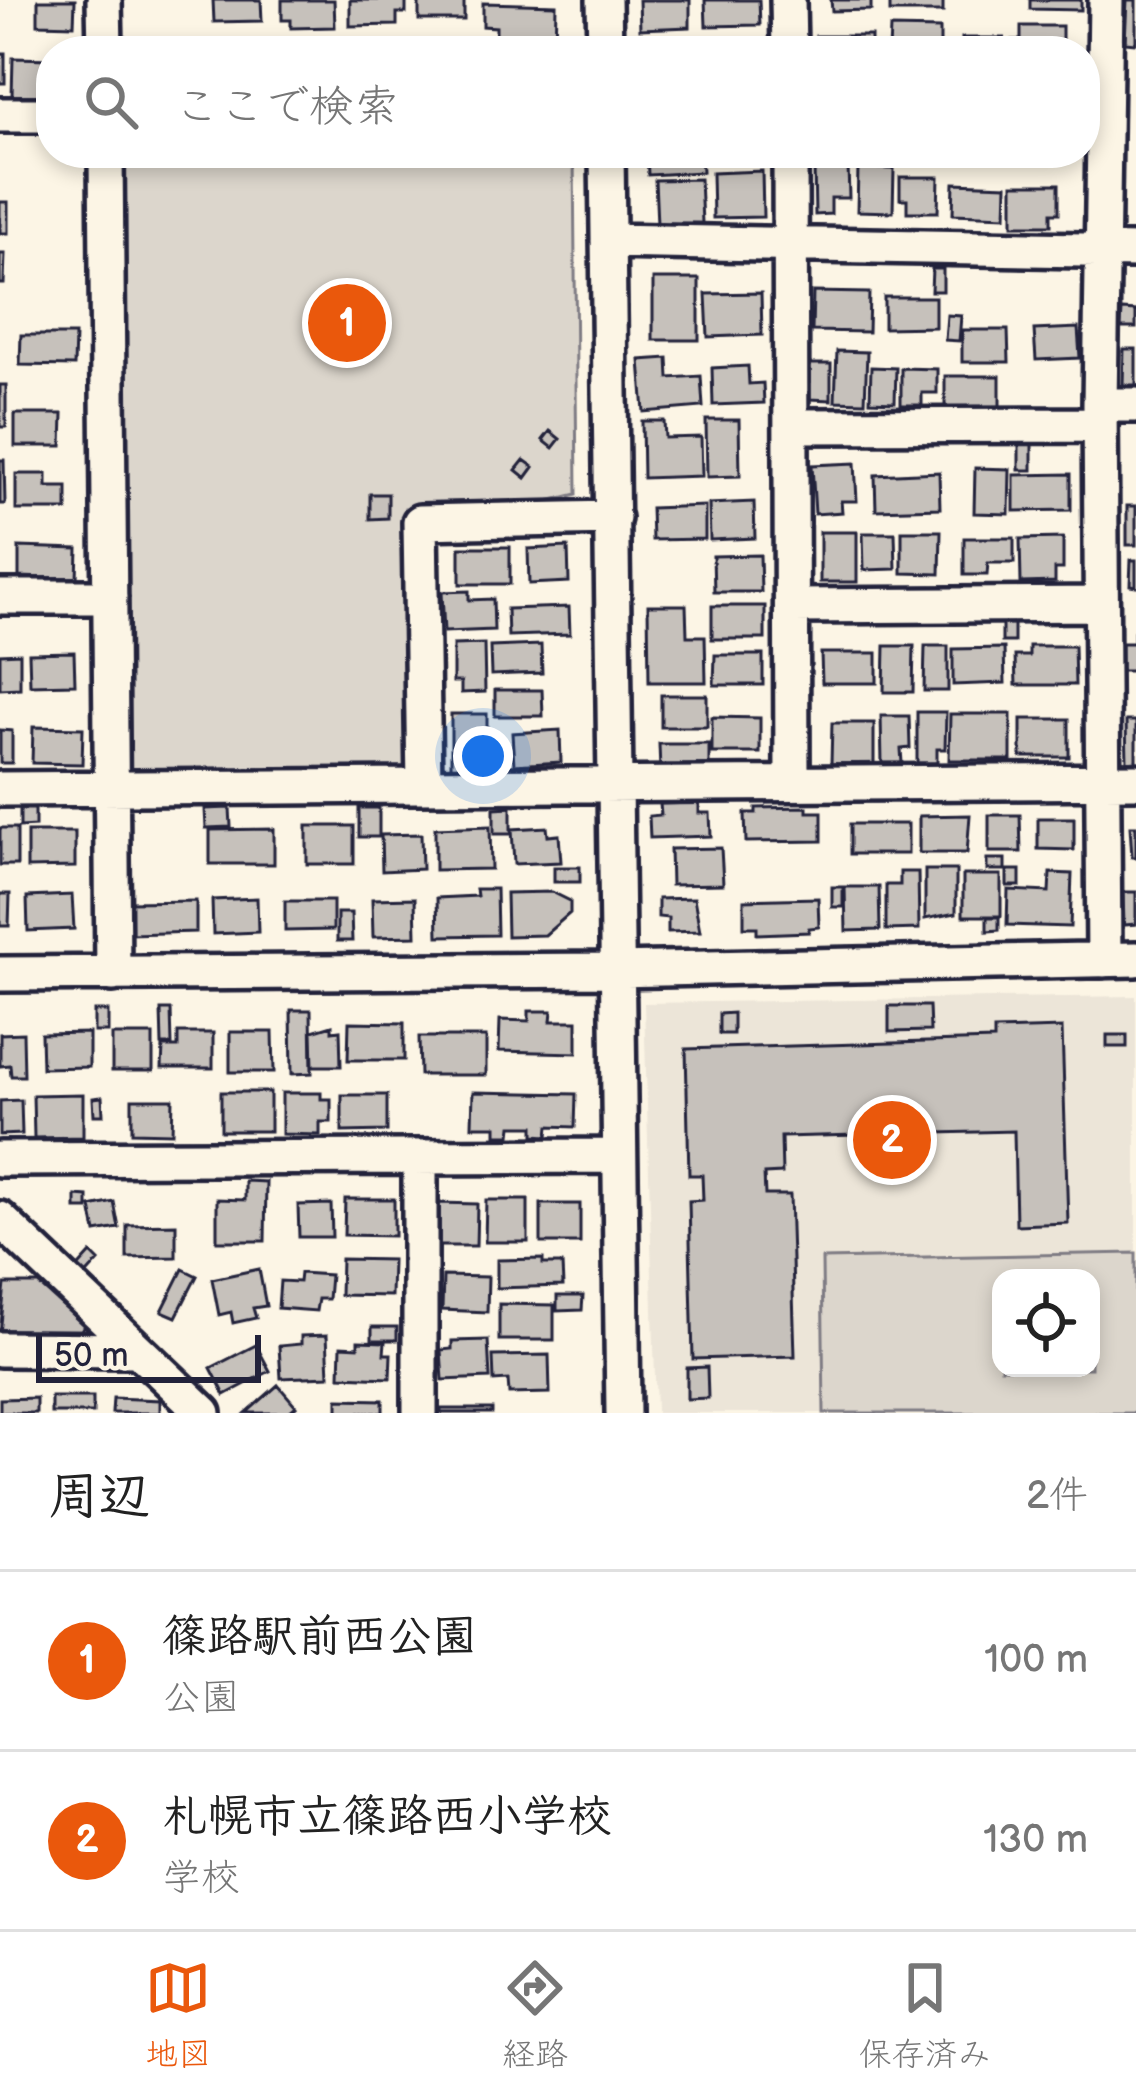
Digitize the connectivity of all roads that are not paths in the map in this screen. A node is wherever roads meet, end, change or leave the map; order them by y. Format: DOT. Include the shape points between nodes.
graph roads {
  1 [pos="104,0"];
  2 [pos="604,0"];
  3 [pos="788,0"];
  4 [pos="1106,0"];
  5 [pos="105,36"];
  6 [pos="605,36"];
  7 [pos="789,36"];
  8 [pos="1100,45"];
  9 [pos="0,115"];
  10 [pos="36,115"];
  11 [pos="106,168"];
  12 [pos="607,168"];
  13 [pos="790,168"];
  14 [pos="1098,168"];
  15 [pos="608,241"];
  16 [pos="790,244"];
  17 [pos="1102,250"];
  18 [pos="1136,251"];
  19 [pos="1136,405"];
  20 [pos="1100,415"];
  21 [pos="794,426"];
  22 [pos="613,518"];
  23 [pos="0,597"];
  24 [pos="110,598"];
  25 [pos="1101,604"];
  26 [pos="793,606"];
  27 [pos="1119,781"];
  28 [pos="792,782"];
  29 [pos="612,784"];
  30 [pos="424,786"];
  31 [pos="112,788"];
  32 [pos="0,789"];
  33 [pos="1120,959"];
  34 [pos="615,970"];
  35 [pos="0,974"];
  36 [pos="113,974"];
  37 [pos="616,1156"];
  38 [pos="420,1157"];
  39 [pos="0,1159"];
  40 [pos="0,1219"];
  41 [pos="0,1349"];
  42 [pos="137,1349"];
  43 [pos="204,1413"];
  44 [pos="420,1413"];
  45 [pos="623,1413"];
  1 -- 5 [label="street"];
  2 -- 6 [label="street"];
  3 -- 7 [label="street"];
  4 -- 8 [label="street"];
  9 -- 10 [label="street"];
  11 -- 24 [label="street"];
  12 -- 15 [label="street"];
  13 -- 16 [label="street"];
  14 -- 17 [label="street"];
  15 -- 16 [label="street"];
  15 -- 22 [label="street"];
  16 -- 17 [label="street"];
  16 -- 21 [label="street"];
  17 -- 18 [label="street"];
  17 -- 20 [label="street"];
  19 -- 20 [label="street"];
  20 -- 21 [label="street"];
  20 -- 25 [label="street"];
  21 -- 26 [label="street"];
  22 -- 29 [label="street"];
  22 -- 30 [label="street" via="421,521"];
  23 -- 24 [label="street"];
  24 -- 31 [label="street"];
  25 -- 26 [label="street"];
  25 -- 27 [label="street"];
  26 -- 28 [label="street"];
  27 -- 28 [label="street"];
  27 -- 33 [label="street"];
  28 -- 29 [label="street"];
  29 -- 30 [label="street"];
  29 -- 34 [label="street"];
  30 -- 31 [label="street"];
  31 -- 32 [label="street"];
  31 -- 36 [label="street"];
  33 -- 34 [label="street"];
  34 -- 36 [label="street"];
  34 -- 37 [label="street"];
  35 -- 36 [label="street"];
  37 -- 38 [label="street"];
  37 -- 45 [label="street"];
  38 -- 39 [label="street"];
  38 -- 44 [label="street"];
  40 -- 42 [label="street"];
  41 -- 42 [label="street"];
  42 -- 43 [label="street"];
}
